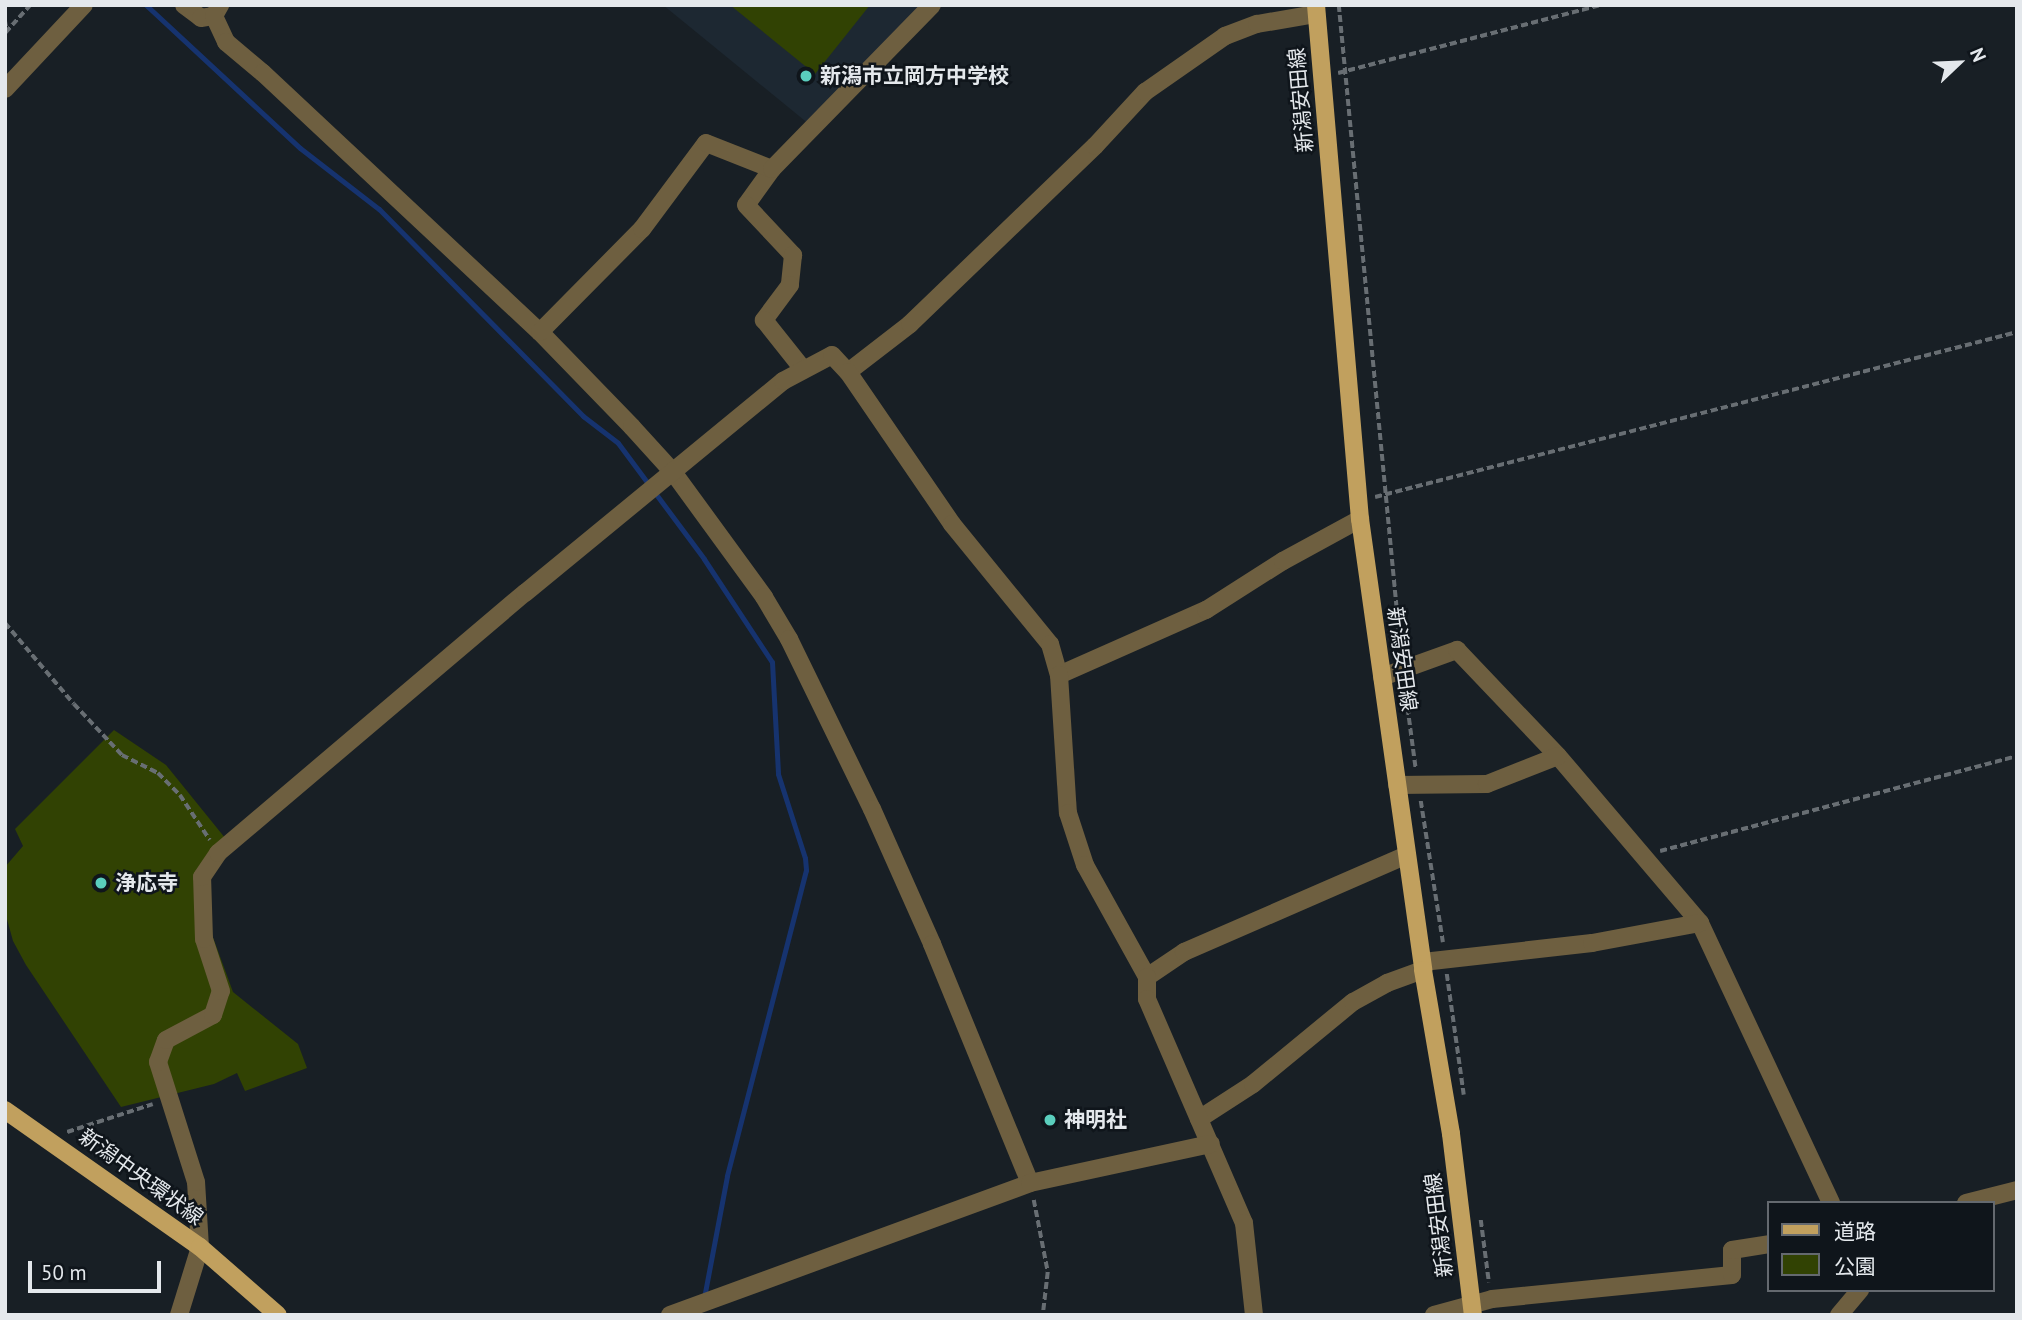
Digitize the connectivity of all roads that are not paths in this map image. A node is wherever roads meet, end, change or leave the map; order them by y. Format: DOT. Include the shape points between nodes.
graph roads {
  1 [pos="84,5"];
  2 [pos="184,5"];
  3 [pos="932,5"];
  4 [pos="1316,9"];
  5 [pos="217,11"];
  6 [pos="5,89"];
  7 [pos="772,169"];
  8 [pos="540,332"];
  9 [pos="803,369"];
  10 [pos="848,372"];
  11 [pos="673,472"];
  12 [pos="1360,519"];
  13 [pos="1059,675"];
  14 [pos="1382,677"];
  15 [pos="1558,755"];
  16 [pos="1397,785"];
  17 [pos="1407,855"];
  18 [pos="1700,922"];
  19 [pos="1423,967"];
  20 [pos="1147,977"];
  21 [pos="5,1110"];
  22 [pos="1199,1119"];
  23 [pos="1211,1144"];
  24 [pos="1030,1183"];
  25 [pos="2017,1190"];
  26 [pos="1830,1201"];
  27 [pos="1974,1201"];
  28 [pos="1766,1244"];
  29 [pos="200,1247"];
  30 [pos="1858,1292"];
  31 [pos="1472,1310"];
  32 [pos="178,1315"];
  33 [pos="278,1315"];
  34 [pos="670,1315"];
  35 [pos="1254,1315"];
  36 [pos="1434,1315"];
  37 [pos="1839,1315"];
  1 -- 6 [label="street"];
  2 -- 5 [label="street" via="201,18"];
  3 -- 7 [label="street"];
  4 -- 10 [label="street" via="1225,36 1145,92 910,324"];
  4 -- 12 [label="main road, 新潟安田線"];
  5 -- 8 [label="street" via="226,42"];
  7 -- 8 [label="street" via="706,143 642,229"];
  7 -- 9 [label="street" via="746,205 793,255 790,285 764,320"];
  8 -- 11 [label="street"];
  9 -- 10 [label="street" via="832,355"];
  9 -- 11 [label="street"];
  10 -- 13 [label="street" via="951,524 1050,644"];
  11 -- 24 [label="street" via="789,639 921,919"];
  11 -- 29 [label="street" via="218,853 202,877 204,939 222,991 213,1015 166,1040 158,1062 196,1182"];
  12 -- 13 [label="street" via="1206,610"];
  12 -- 14 [label="main road, 新潟安田線"];
  13 -- 20 [label="street" via="1068,813 1085,865"];
  14 -- 15 [label="street" via="1457,650"];
  14 -- 16 [label="main road, 新潟安田線"];
  15 -- 16 [label="street" via="1488,784"];
  15 -- 18 [label="street"];
  16 -- 17 [label="main road, 新潟安田線"];
  17 -- 19 [label="main road, 新潟安田線"];
  17 -- 20 [label="street" via="1184,953"];
  18 -- 19 [label="street"];
  18 -- 26 [label="street"];
  19 -- 22 [label="street" via="1353,1002 1253,1084"];
  19 -- 31 [label="main road, 新潟安田線" via="1451,1134"];
  20 -- 22 [label="street" via="1147,999"];
  21 -- 29 [label="main road, 新潟中央環状線"];
  22 -- 23 [label="street"];
  23 -- 24 [label="street"];
  23 -- 35 [label="street" via="1244,1223"];
  24 -- 34 [label="street"];
  25 -- 27 [label="street"];
  28 -- 31 [label="street" via="1732,1250 1732,1275 1492,1299"];
  29 -- 32 [label="street"];
  29 -- 33 [label="main road, 新潟中央環状線"];
  30 -- 37 [label="street"];
  31 -- 36 [label="street"];
}
